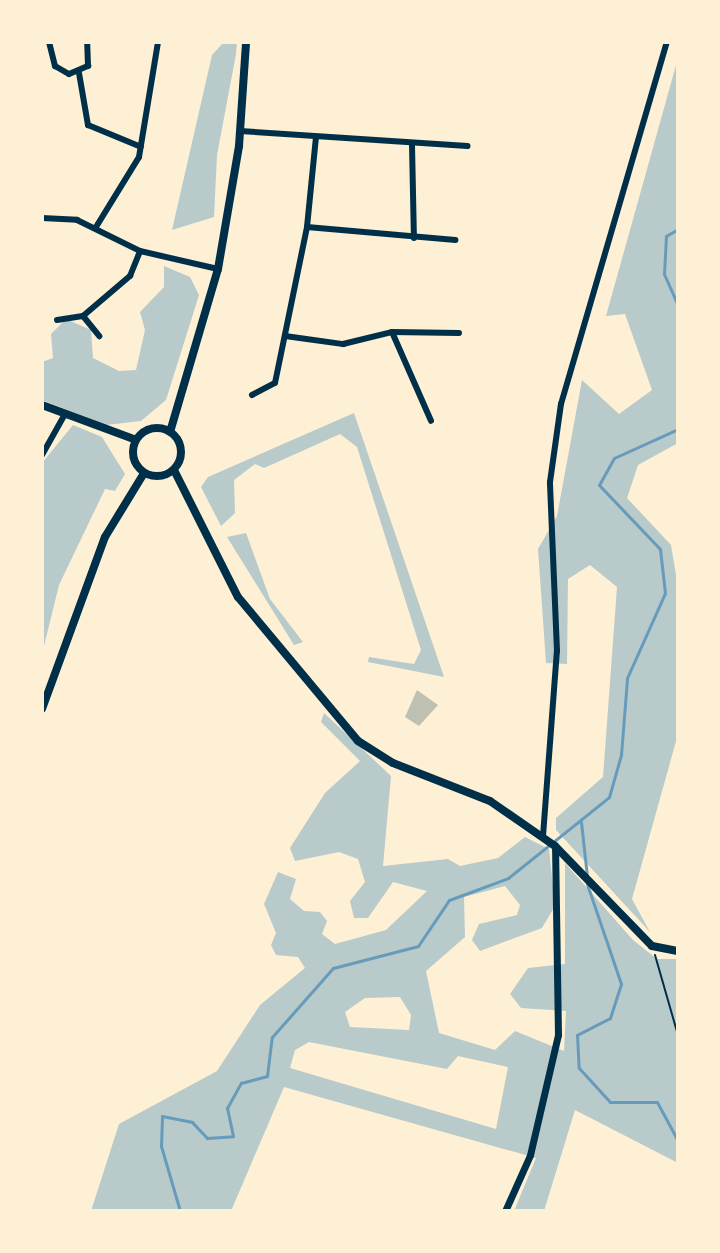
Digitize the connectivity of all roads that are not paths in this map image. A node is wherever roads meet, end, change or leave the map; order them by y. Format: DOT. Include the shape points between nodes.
graph roads {
  1 [pos="49,42"];
  2 [pos="87,42"];
  3 [pos="158,42"];
  4 [pos="246,42"];
  5 [pos="667,42"];
  6 [pos="79,73"];
  7 [pos="240,131"];
  8 [pos="316,137"];
  9 [pos="412,145"];
  10 [pos="468,146"];
  11 [pos="141,147"];
  12 [pos="42,218"];
  13 [pos="96,227"];
  14 [pos="307,227"];
  15 [pos="414,238"];
  16 [pos="455,240"];
  17 [pos="140,251"];
  18 [pos="218,269"];
  19 [pos="83,316"];
  20 [pos="57,320"];
  21 [pos="392,332"];
  22 [pos="459,333"];
  23 [pos="99,336"];
  24 [pos="285,336"];
  25 [pos="252,395"];
  26 [pos="42,405"];
  27 [pos="65,414"];
  28 [pos="431,421"];
  29 [pos="170,432"];
  30 [pos="136,440"];
  31 [pos="42,455"];
  32 [pos="174,470"];
  33 [pos="144,473"];
  34 [pos="42,709"];
  35 [pos="543,836"];
  36 [pos="555,846"];
  37 [pos="678,951"];
  38 [pos="505,1211"];
  1 -- 6 [label="street" via="59,70"];
  2 -- 6 [label="street" via="90,61"];
  3 -- 11 [label="street" via="149,64"];
  4 -- 7 [label="main road"];
  5 -- 35 [label="street" via="561,404 550,482 557,651"];
  6 -- 11 [label="street" via="88,125"];
  7 -- 8 [label="street"];
  7 -- 18 [label="main road"];
  8 -- 9 [label="street"];
  8 -- 14 [label="street"];
  9 -- 10 [label="street"];
  9 -- 15 [label="street"];
  11 -- 13 [label="street"];
  12 -- 13 [label="street"];
  13 -- 17 [label="street"];
  14 -- 15 [label="street"];
  14 -- 24 [label="street"];
  15 -- 16 [label="street"];
  17 -- 18 [label="street"];
  17 -- 19 [label="street" via="130,276"];
  18 -- 29 [label="main road"];
  19 -- 20 [label="street"];
  19 -- 23 [label="street"];
  21 -- 22 [label="street"];
  21 -- 24 [label="street" via="343,344"];
  21 -- 28 [label="street"];
  24 -- 25 [label="street" via="275,383"];
  26 -- 27 [label="main road"];
  27 -- 30 [label="main road"];
  27 -- 31 [label="street"];
  29 -- 30 [label="main road" via="151,428"];
  29 -- 32 [label="main road" via="181,450"];
  30 -- 33 [label="main road" via="133,454"];
  32 -- 33 [label="main road"];
  32 -- 35 [label="main road" via="238,597 358,741 393,763 459,783"];
  33 -- 34 [label="main road" via="105,537"];
  35 -- 36 [label="main road"];
  36 -- 37 [label="main road" via="652,946"];
  36 -- 38 [label="street" via="558,1035 530,1155"];
}
